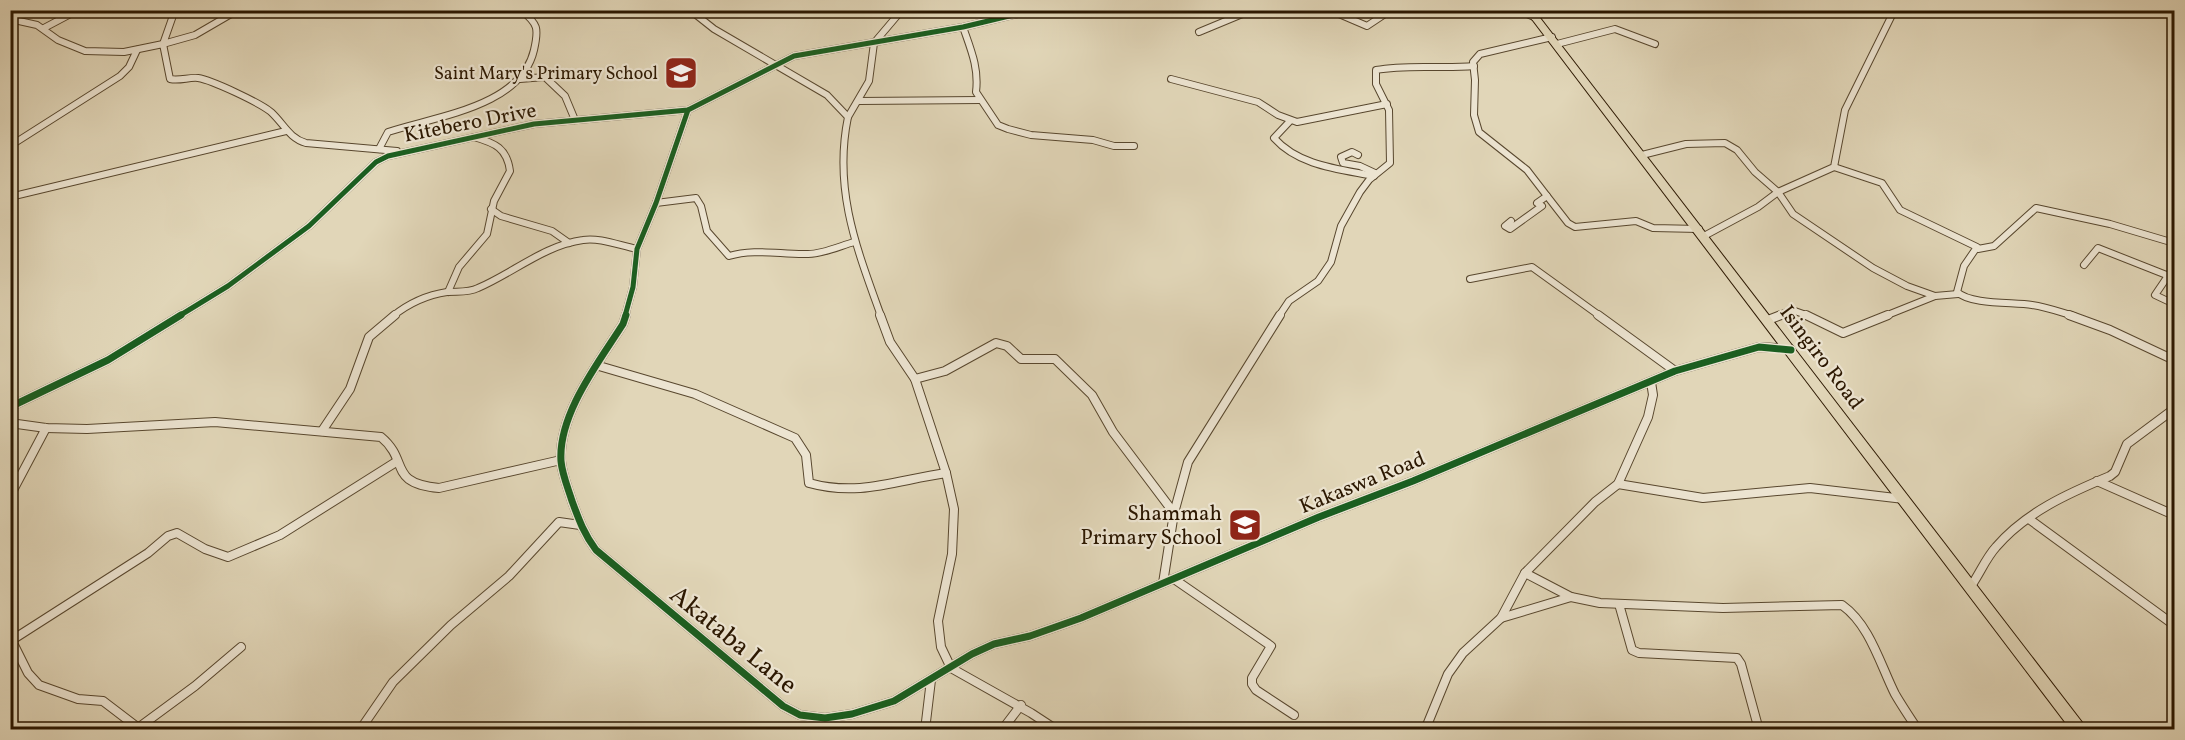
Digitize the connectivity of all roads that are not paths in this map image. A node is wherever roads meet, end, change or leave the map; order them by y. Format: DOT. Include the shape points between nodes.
graph roads {
  1 [pos="78,10"];
  2 [pos="175,10"];
  3 [pos="238,10"];
  4 [pos="521,10"];
  5 [pos="690,10"];
  6 [pos="902,10"];
  7 [pos="1034,10"];
  8 [pos="1252,10"];
  9 [pos="1316,10"];
  10 [pos="1391,10"];
  11 [pos="1518,10"];
  12 [pos="1892,10"];
  13 [pos="1532,14"];
  14 [pos="10,19"];
  15 [pos="963,27"];
  16 [pos="44,28"];
  17 [pos="1199,32"];
  18 [pos="1554,41"];
  19 [pos="874,43"];
  20 [pos="163,44"];
  21 [pos="1654,44"];
  22 [pos="137,50"];
  23 [pos="775,64"];
  24 [pos="1474,66"];
  25 [pos="520,79"];
  26 [pos="1171,79"];
  27 [pos="980,100"];
  28 [pos="859,101"];
  29 [pos="1387,105"];
  30 [pos="688,110"];
  31 [pos="848,117"];
  32 [pos="575,120"];
  33 [pos="1290,121"];
  34 [pos="286,131"];
  35 [pos="472,137"];
  36 [pos="10,146"];
  37 [pos="1134,146"];
  38 [pos="379,149"];
  39 [pos="401,152"];
  40 [pos="1358,155"];
  41 [pos="1642,155"];
  42 [pos="1834,167"];
  43 [pos="1375,175"];
  44 [pos="1778,192"];
  45 [pos="1547,196"];
  46 [pos="10,197"];
  47 [pos="656,203"];
  48 [pos="491,209"];
  49 [pos="1511,221"];
  50 [pos="1702,233"];
  51 [pos="854,242"];
  52 [pos="569,243"];
  53 [pos="2175,243"];
  54 [pos="637,249"];
  55 [pos="1978,249"];
  56 [pos="2084,265"];
  57 [pos="2174,268"];
  58 [pos="2169,276"];
  59 [pos="1470,279"];
  60 [pos="448,292"];
  61 [pos="1958,294"];
  62 [pos="1935,296"];
  63 [pos="2175,304"];
  64 [pos="1768,320"];
  65 [pos="1791,350"];
  66 [pos="2175,360"];
  67 [pos="599,366"];
  68 [pos="1675,371"];
  69 [pos="915,379"];
  70 [pos="1651,382"];
  71 [pos="10,407"];
  72 [pos="2175,409"];
  73 [pos="10,423"];
  74 [pos="46,428"];
  75 [pos="322,431"];
  76 [pos="561,460"];
  77 [pos="396,462"];
  78 [pos="946,473"];
  79 [pos="2097,481"];
  80 [pos="1617,484"];
  81 [pos="10,496"];
  82 [pos="1905,499"];
  83 [pos="1174,513"];
  84 [pos="2175,515"];
  85 [pos="2029,519"];
  86 [pos="580,525"];
  87 [pos="1525,573"];
  88 [pos="1174,579"];
  89 [pos="1163,583"];
  90 [pos="1971,586"];
  91 [pos="1570,597"];
  92 [pos="1619,604"];
  93 [pos="1501,618"];
  94 [pos="2175,625"];
  95 [pos="11,638"];
  96 [pos="241,647"];
  97 [pos="951,668"];
  98 [pos="932,680"];
  99 [pos="1021,705"];
  100 [pos="1294,715"];
  101 [pos="140,729"];
  102 [pos="360,729"];
  103 [pos="925,729"];
  104 [pos="1002,729"];
  105 [pos="1057,729"];
  106 [pos="1425,729"];
  107 [pos="1759,729"];
  108 [pos="1918,729"];
  109 [pos="2081,729"];
  1 -- 16 [label="street"];
  2 -- 20 [label="street"];
  3 -- 20 [label="street" via="195,35"];
  4 -- 25 [label="street" via="537,28 530,62"];
  5 -- 23 [label="street" via="714,29"];
  6 -- 19 [label="street"];
  7 -- 15 [label="street, Kitebero Drive"];
  8 -- 17 [label="street"];
  9 -- 10 [label="street" via="1332,11 1367,26"];
  11 -- 13 [label="street"];
  12 -- 42 [label="street" via="1845,110"];
  13 -- 18 [label="main road, Isingiro Road"];
  14 -- 16 [label="street"];
  15 -- 19 [label="street, Kitebero Drive"];
  15 -- 27 [label="street" via="976,62 975,92"];
  16 -- 22 [label="street" via="62,43 89,53"];
  18 -- 21 [label="street" via="1615,29"];
  18 -- 24 [label="street" via="1480,54 1474,58"];
  18 -- 41 [label="main road, Isingiro Road"];
  19 -- 23 [label="street, Kitebero Drive" via="795,56"];
  19 -- 28 [label="street" via="868,81"];
  20 -- 22 [label="street"];
  20 -- 34 [label="street" via="171,79 198,78 239,94 277,117"];
  22 -- 36 [label="street" via="120,76"];
  23 -- 30 [label="street, Kitebero Drive"];
  23 -- 31 [label="street" via="827,95"];
  24 -- 29 [label="street" via="1378,68 1374,73 1376,84"];
  24 -- 45 [label="street" via="1473,112 1479,133 1509,155"];
  25 -- 32 [label="street" via="545,76 565,96"];
  25 -- 38 [label="street" via="504,92 455,112 388,132"];
  26 -- 33 [label="street" via="1258,102"];
  27 -- 28 [label="street"];
  27 -- 37 [label="street" via="998,125 1008,129"];
  28 -- 31 [label="street"];
  29 -- 33 [label="street"];
  29 -- 43 [label="street" via="1389,164"];
  30 -- 32 [label="street, Kitebero Drive"];
  30 -- 47 [label="street"];
  31 -- 51 [label="street" via="842,146 845,196"];
  32 -- 35 [label="street, Kitebero Drive"];
  33 -- 43 [label="street" via="1274,138 1281,145 1314,165"];
  34 -- 38 [label="street" via="295,140 306,143"];
  34 -- 46 [label="street"];
  35 -- 39 [label="street, Kitebero Drive"];
  35 -- 48 [label="street" via="502,146 510,163 510,171"];
  38 -- 39 [label="street"];
  39 -- 71 [label="street, Kitebero Drive" via="376,162 309,226 185,315 108,360"];
  40 -- 43 [label="street" via="1352,152 1341,157 1343,163 1360,166"];
  41 -- 44 [label="street" via="1686,144 1725,143 1737,150"];
  41 -- 50 [label="main road, Isingiro Road"];
  42 -- 44 [label="street"];
  42 -- 55 [label="street" via="1882,183 1900,210"];
  43 -- 83 [label="street" via="1347,213 1329,266 1313,285 1289,301 1188,462"];
  44 -- 50 [label="street" via="1758,207"];
  44 -- 62 [label="street" via="1793,214 1842,248 1907,286"];
  45 -- 49 [label="street" via="1536,203 1542,206 1510,229 1505,226"];
  45 -- 50 [label="street" via="1575,227 1636,221 1653,228"];
  47 -- 51 [label="street" via="696,198 702,204 703,222 709,233 729,256 744,251 812,254"];
  47 -- 54 [label="street"];
  48 -- 52 [label="street" via="501,216 552,231"];
  48 -- 60 [label="street" via="487,234 456,267"];
  50 -- 64 [label="main road, Isingiro Road"];
  51 -- 69 [label="street" via="890,342"];
  52 -- 54 [label="street" via="588,239"];
  52 -- 60 [label="street" via="477,289"];
  53 -- 55 [label="street" via="2036,208 2005,231 1994,246"];
  54 -- 67 [label="street" via="633,288 623,324"];
  55 -- 61 [label="street" via="1964,266"];
  56 -- 58 [label="street" via="2098,248"];
  57 -- 58 [label="street"];
  58 -- 63 [label="street" via="2155,295"];
  59 -- 68 [label="street" via="1532,267"];
  60 -- 75 [label="street" via="406,305 369,337 350,389"];
  61 -- 62 [label="street"];
  61 -- 66 [label="street" via="2067,314"];
  62 -- 64 [label="street" via="1848,332 1839,332 1798,310"];
  64 -- 65 [label="main road, Isingiro Road"];
  65 -- 68 [label="street, Kakaswa Road" via="1760,347"];
  65 -- 82 [label="main road, Isingiro Road"];
  67 -- 76 [label="street" via="570,416 563,435"];
  67 -- 78 [label="street" via="696,394 795,438 807,454 806,477 817,486 861,490"];
  68 -- 70 [label="street, Kakaswa Road"];
  69 -- 78 [label="street"];
  69 -- 83 [label="street" via="945,370 996,343 1007,346 1021,359 1055,359 1092,395 1113,432"];
  70 -- 80 [label="street" via="1653,395 1648,417"];
  70 -- 88 [label="street, Kakaswa Road"];
  72 -- 79 [label="street" via="2127,444 2115,472"];
  73 -- 74 [label="street"];
  74 -- 75 [label="street" via="110,429 215,422"];
  74 -- 81 [label="street"];
  75 -- 77 [label="street" via="381,437 388,441"];
  76 -- 77 [label="street" via="439,488 419,486"];
  76 -- 86 [label="street, Akataba Lane"];
  77 -- 95 [label="street" via="280,535 228,557 205,549 183,534 168,536 148,553"];
  78 -- 97 [label="street" via="954,520 952,554 938,621 941,647"];
  79 -- 84 [label="street"];
  79 -- 85 [label="street"];
  80 -- 82 [label="street" via="1703,498 1810,488"];
  80 -- 87 [label="street"];
  82 -- 90 [label="main road, Isingiro Road"];
  83 -- 89 [label="street"];
  85 -- 90 [label="street" via="1994,549"];
  85 -- 94 [label="street"];
  86 -- 98 [label="street, Akataba Lane" via="596,550 783,706 800,715 825,718 852,714 894,701"];
  86 -- 102 [label="street" via="560,522 509,576 420,654 393,682"];
  87 -- 91 [label="street"];
  87 -- 93 [label="street"];
  88 -- 89 [label="street, Kakaswa Road"];
  88 -- 100 [label="street" via="1271,645 1252,684"];
  89 -- 97 [label="street, Kakaswa Road" via="1081,618 994,644"];
  90 -- 109 [label="main road, Isingiro Road"];
  91 -- 92 [label="street"];
  91 -- 93 [label="street"];
  92 -- 107 [label="street" via="1632,650 1737,658"];
  92 -- 108 [label="street" via="1723,608 1842,605 1855,614 1898,699"];
  93 -- 106 [label="street" via="1463,653 1448,674"];
  95 -- 101 [label="street" via="28,673 39,685 78,699 103,700"];
  96 -- 101 [label="street"];
  97 -- 98 [label="street, Akataba Lane"];
  97 -- 99 [label="street"];
  98 -- 103 [label="street"];
  99 -- 104 [label="street"];
  99 -- 105 [label="street"];
}
